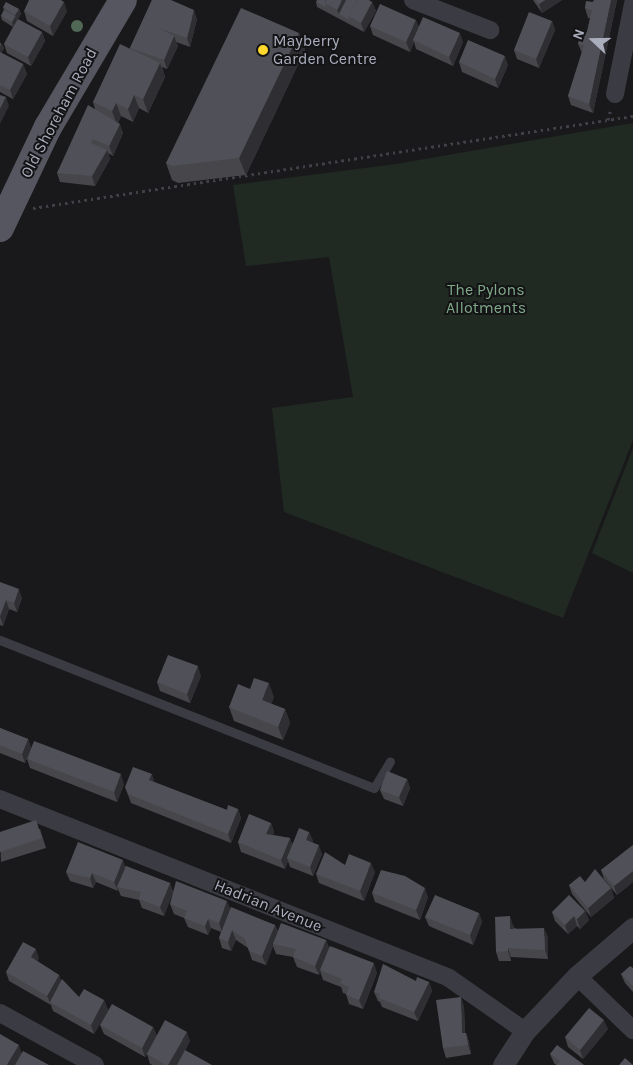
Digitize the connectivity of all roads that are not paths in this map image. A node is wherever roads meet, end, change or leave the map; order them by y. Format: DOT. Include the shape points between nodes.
graph roads {
  1 [pos="413,0"];
  2 [pos="117,4"];
  3 [pos="633,4"];
  4 [pos="490,30"];
  5 [pos="613,101"];
  6 [pos="4,220"];
  7 [pos="0,640"];
  8 [pos="390,761"];
  9 [pos="0,799"];
  10 [pos="633,928"];
  11 [pos="577,976"];
  12 [pos="0,1013"];
  13 [pos="633,1030"];
  14 [pos="525,1031"];
  15 [pos="94,1065"];
  16 [pos="503,1065"];
  1 -- 4 [label="street"];
  2 -- 6 [label="main road, Old Shoreham Road" via="48,127"];
  3 -- 5 [label="street"];
  7 -- 8 [label="lane" via="374,788"];
  9 -- 14 [label="street, Hadrian Avenue" via="449,978"];
  10 -- 11 [label="street"];
  11 -- 13 [label="street"];
  11 -- 14 [label="street"];
  12 -- 15 [label="street"];
  14 -- 16 [label="street"];
}
